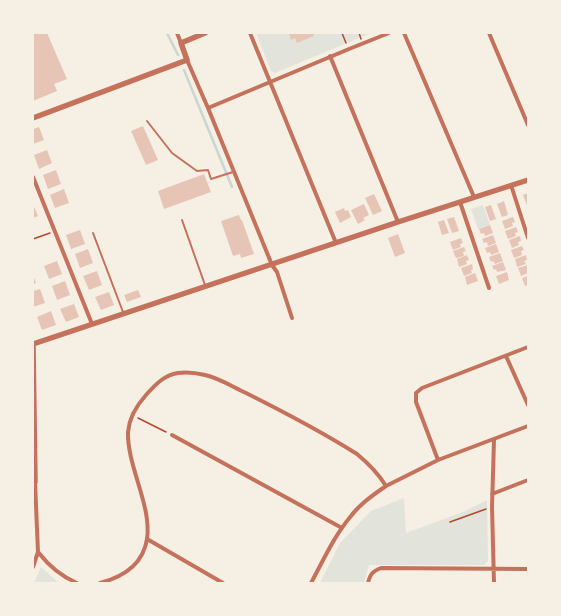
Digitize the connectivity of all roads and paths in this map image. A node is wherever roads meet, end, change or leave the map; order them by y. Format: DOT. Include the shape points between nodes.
graph roads {
  1 [pos="176,33"];
  2 [pos="205,33"];
  3 [pos="250,33"];
  4 [pos="342,33"];
  5 [pos="389,33"];
  6 [pos="404,33"];
  7 [pos="489,33"];
  8 [pos="181,43"];
  9 [pos="348,48"];
  10 [pos="330,56"];
  11 [pos="187,60"];
  12 [pos="269,82"];
  13 [pos="208,108"];
  14 [pos="33,118"];
  15 [pos="147,121"];
  16 [pos="528,125"];
  17 [pos="234,171"];
  18 [pos="33,177"];
  19 [pos="528,180"];
  20 [pos="511,185"];
  21 [pos="474,198"];
  22 [pos="460,202"];
  23 [pos="182,220"];
  24 [pos="398,222"];
  25 [pos="55,231"];
  26 [pos="93,233"];
  27 [pos="528,238"];
  28 [pos="33,239"];
  29 [pos="336,243"];
  30 [pos="272,265"];
  31 [pos="206,286"];
  32 [pos="489,288"];
  33 [pos="124,314"];
  34 [pos="292,318"];
  35 [pos="92,324"];
  36 [pos="33,343"];
  37 [pos="528,347"];
  38 [pos="506,356"];
  39 [pos="528,405"];
  40 [pos="133,416"];
  41 [pos="528,426"];
  42 [pos="172,435"];
  43 [pos="494,440"];
  44 [pos="438,460"];
  45 [pos="528,480"];
  46 [pos="34,482"];
  47 [pos="386,486"];
  48 [pos="492,494"];
  49 [pos="492,507"];
  50 [pos="450,522"];
  51 [pos="342,528"];
  52 [pos="147,539"];
  53 [pos="38,552"];
  54 [pos="33,567"];
  55 [pos="494,569"];
  56 [pos="528,569"];
  57 [pos="77,583"];
  58 [pos="100,583"];
  59 [pos="223,583"];
  60 [pos="311,583"];
  61 [pos="368,583"];
  62 [pos="494,583"];
  1 -- 8 [label="street"];
  2 -- 8 [label="street"];
  3 -- 12 [label="street"];
  4 -- 9 [label="path"];
  5 -- 9 [label="street"];
  6 -- 21 [label="street"];
  7 -- 16 [label="street"];
  8 -- 11 [label="street"];
  9 -- 10 [label="street"];
  10 -- 12 [label="street"];
  10 -- 24 [label="street"];
  11 -- 13 [label="street"];
  11 -- 14 [label="street"];
  12 -- 13 [label="street"];
  12 -- 29 [label="street"];
  13 -- 17 [label="street"];
  15 -- 17 [label="lane" via="172,153 197,171 208,170 211,180"];
  17 -- 30 [label="street"];
  18 -- 25 [label="street"];
  19 -- 20 [label="street"];
  20 -- 21 [label="street"];
  20 -- 27 [label="street"];
  21 -- 22 [label="street"];
  22 -- 24 [label="street"];
  22 -- 32 [label="street"];
  23 -- 31 [label="lane"];
  24 -- 29 [label="street"];
  25 -- 28 [label="path"];
  25 -- 35 [label="street"];
  26 -- 33 [label="lane"];
  29 -- 30 [label="street"];
  30 -- 31 [label="street"];
  30 -- 34 [label="street" via="277,272"];
  31 -- 33 [label="street"];
  33 -- 35 [label="street"];
  35 -- 36 [label="street"];
  36 -- 46 [label="street"];
  37 -- 38 [label="street"];
  38 -- 39 [label="street"];
  38 -- 44 [label="street" via="422,388 416,394 416,402"];
  40 -- 42 [label="path"];
  40 -- 47 [label="street" via="142,400 159,381 178,373 204,375 261,401 345,446 368,462"];
  40 -- 52 [label="street" via="128,431 128,444 146,513"];
  41 -- 43 [label="street"];
  42 -- 51 [label="street"];
  43 -- 44 [label="street"];
  43 -- 48 [label="street"];
  44 -- 47 [label="street"];
  45 -- 48 [label="street"];
  46 -- 53 [label="street"];
  47 -- 51 [label="street" via="363,503"];
  48 -- 49 [label="street"];
  49 -- 50 [label="path"];
  49 -- 55 [label="street"];
  51 -- 60 [label="street"];
  52 -- 58 [label="street" via="141,558 126,573"];
  52 -- 59 [label="street"];
  53 -- 54 [label="street"];
  53 -- 57 [label="street" via="56,571"];
  55 -- 56 [label="street"];
  55 -- 61 [label="street" via="381,568 374,570"];
  55 -- 62 [label="street"];
}
